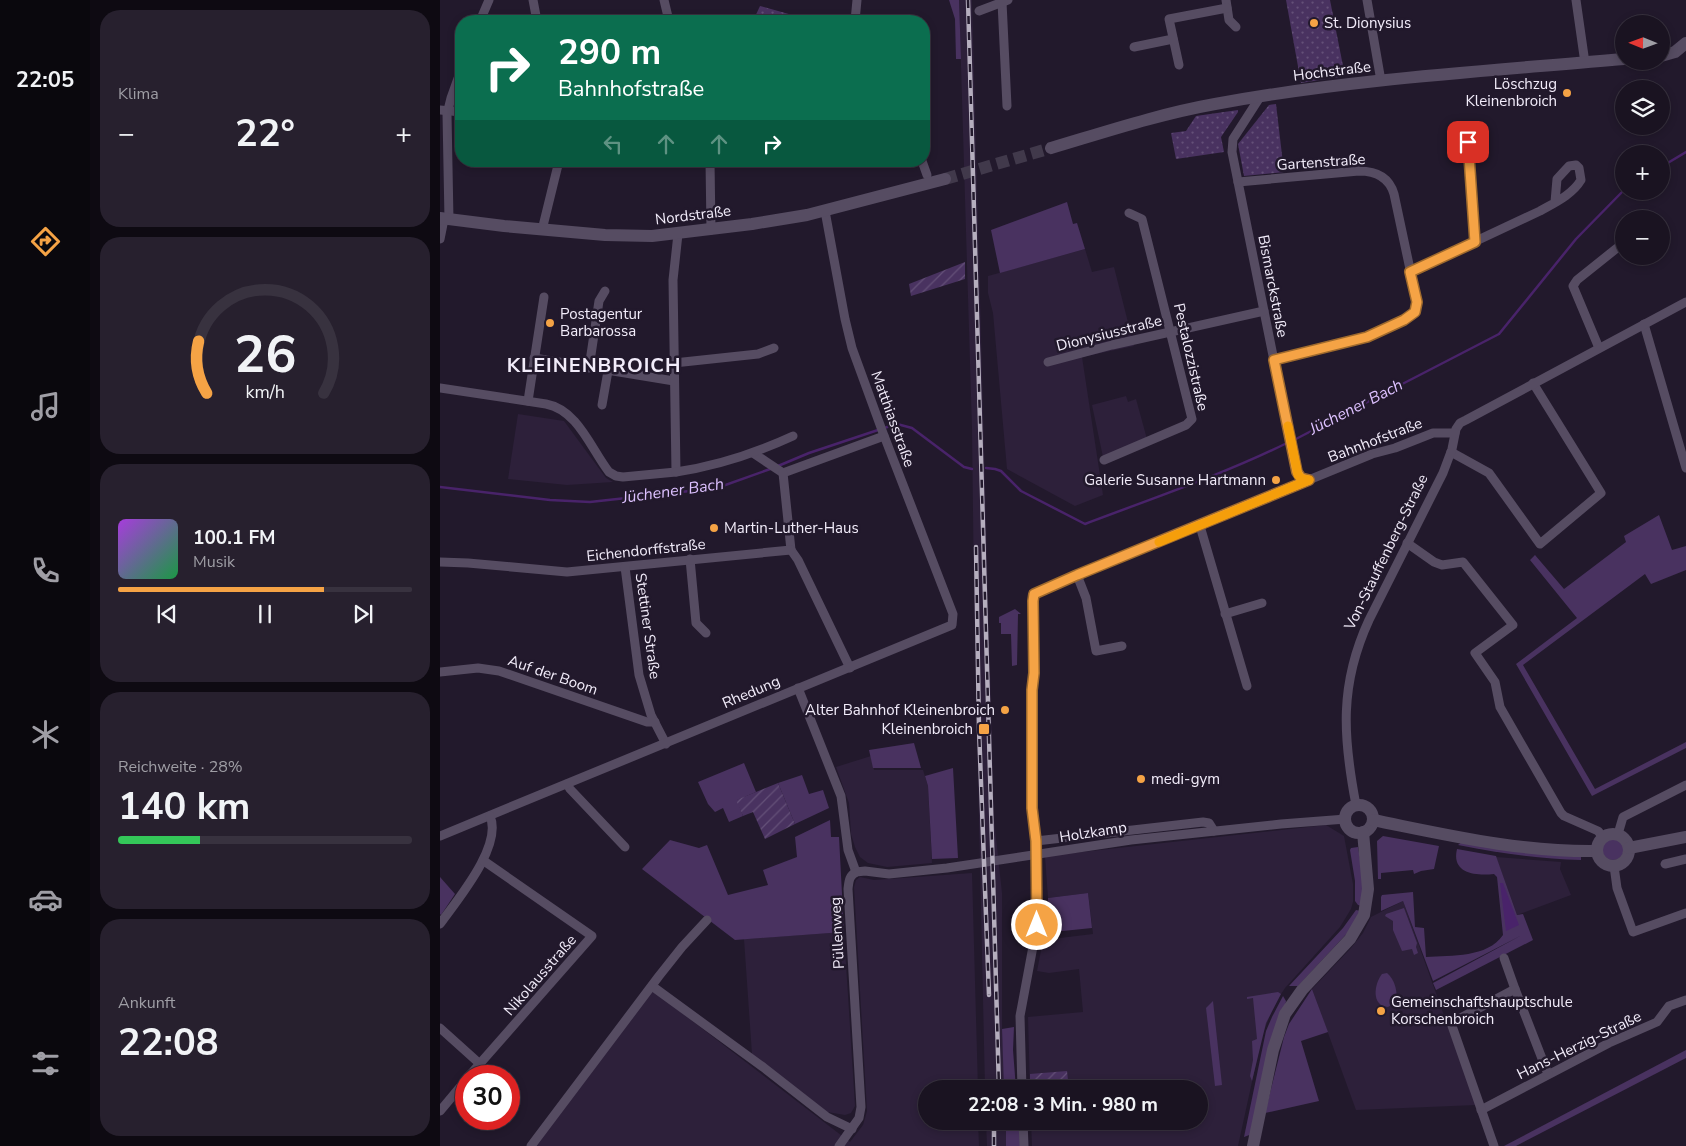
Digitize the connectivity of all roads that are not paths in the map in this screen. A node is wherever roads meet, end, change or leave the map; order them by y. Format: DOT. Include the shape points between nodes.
graph roads {
  1 [pos="488,0"];
  2 [pos="533,0"];
  3 [pos="664,0"];
  4 [pos="856,0"];
  5 [pos="1367,0"];
  6 [pos="1576,0"];
  7 [pos="1005,1"];
  8 [pos="1226,4"];
  9 [pos="979,11"];
  10 [pos="482,15"];
  11 [pos="536,15"];
  12 [pos="667,15"];
  13 [pos="855,15"];
  14 [pos="1236,27"];
  15 [pos="1173,39"];
  16 [pos="1134,47"];
  17 [pos="1684,49"];
  18 [pos="1670,53"];
  19 [pos="1615,60"];
  20 [pos="1584,63"];
  21 [pos="1178,65"];
  22 [pos="1381,81"];
  23 [pos="455,84"];
  24 [pos="1260,97"];
  25 [pos="1007,106"];
  26 [pos="444,110"];
  27 [pos="1468,142"];
  28 [pos="1051,148"];
  29 [pos="558,167"];
  30 [pos="710,167"];
  31 [pos="924,167"];
  32 [pos="927,175"];
  33 [pos="945,179"];
  34 [pos="1238,182"];
  35 [pos="1556,202"];
  36 [pos="825,211"];
  37 [pos="1130,213"];
  38 [pos="444,219"];
  39 [pos="542,230"];
  40 [pos="711,230"];
  41 [pos="678,234"];
  42 [pos="440,239"];
  43 [pos="1475,242"];
  44 [pos="1615,250"];
  45 [pos="1410,272"];
  46 [pos="605,291"];
  47 [pos="544,297"];
  48 [pos="1686,302"];
  49 [pos="1264,311"];
  50 [pos="1644,324"];
  51 [pos="1172,332"];
  52 [pos="774,348"];
  53 [pos="1599,348"];
  54 [pos="534,358"];
  55 [pos="1274,360"];
  56 [pos="1048,362"];
  57 [pos="674,363"];
  58 [pos="588,368"];
  59 [pos="608,371"];
  60 [pos="674,381"];
  61 [pos="1533,383"];
  62 [pos="440,388"];
  63 [pos="528,401"];
  64 [pos="602,404"];
  65 [pos="1455,433"];
  66 [pos="883,434"];
  67 [pos="793,436"];
  68 [pos="1682,441"];
  69 [pos="1451,452"];
  70 [pos="753,453"];
  71 [pos="1104,460"];
  72 [pos="1686,468"];
  73 [pos="676,472"];
  74 [pos="782,472"];
  75 [pos="1309,480"];
  76 [pos="1200,526"];
  77 [pos="1407,543"];
  78 [pos="791,550"];
  79 [pos="690,559"];
  80 [pos="440,562"];
  81 [pos="625,567"];
  82 [pos="1077,575"];
  83 [pos="1262,604"];
  84 [pos="1226,614"];
  85 [pos="947,628"];
  86 [pos="706,633"];
  87 [pos="1122,646"];
  88 [pos="850,668"];
  89 [pos="440,672"];
  90 [pos="1246,686"];
  91 [pos="798,688"];
  92 [pos="655,722"];
  93 [pos="666,744"];
  94 [pos="567,784"];
  95 [pos="1686,785"];
  96 [pos="1356,805"];
  97 [pos="490,816"];
  98 [pos="1346,819"];
  99 [pos="1373,820"];
  100 [pos="1214,831"];
  101 [pos="1362,832"];
  102 [pos="1618,834"];
  103 [pos="440,836"];
  104 [pos="1602,837"];
  105 [pos="1686,837"];
  106 [pos="1036,845"];
  107 [pos="625,847"];
  108 [pos="1629,848"];
  109 [pos="1596,851"];
  110 [pos="1686,859"];
  111 [pos="484,861"];
  112 [pos="1665,864"];
  113 [pos="1614,866"];
  114 [pos="856,872"];
  115 [pos="1686,914"];
  116 [pos="706,920"];
  117 [pos="440,924"];
  118 [pos="1504,958"];
  119 [pos="652,986"];
  120 [pos="1515,989"];
  121 [pos="1686,1000"];
  122 [pos="440,1028"];
  123 [pos="480,1064"];
  124 [pos="1548,1074"];
  125 [pos="1022,1080"];
  126 [pos="455,1093"];
  127 [pos="1481,1110"];
  128 [pos="440,1111"];
  129 [pos="852,1128"];
  130 [pos="1023,1130"];
  131 [pos="531,1146"];
  132 [pos="839,1146"];
  133 [pos="1024,1146"];
  134 [pos="1253,1146"];
  135 [pos="1494,1146"];
  1 -- 10 [label="street"];
  2 -- 11 [label="street"];
  3 -- 12 [label="street"];
  4 -- 13 [label="street"];
  5 -- 22 [label="street"];
  6 -- 20 [label="street"];
  7 -- 9 [label="street"];
  7 -- 25 [label="street"];
  8 -- 14 [label="street" via="1229,20"];
  8 -- 15 [label="street" via="1169,19"];
  15 -- 16 [label="street"];
  15 -- 21 [label="street"];
  17 -- 18 [label="street"];
  19 -- 20 [label="street, Hochstraße"];
  20 -- 22 [label="street, Hochstraße"];
  22 -- 24 [label="street, Hochstraße"];
  23 -- 26 [label="street"];
  24 -- 28 [label="street, Hochstraße" via="1182,111"];
  24 -- 34 [label="street, Bismarckstraße" via="1232,141"];
  26 -- 38 [label="street"];
  27 -- 43 [label="street"];
  29 -- 39 [label="street"];
  30 -- 40 [label="street"];
  31 -- 32 [label="street"];
  33 -- 36 [label="street, Nordstraße"];
  34 -- 45 [label="street, Gartenstraße" via="1359,171 1377,174 1393,191"];
  34 -- 49 [label="street, Bismarckstraße"];
  35 -- 43 [label="street"];
  36 -- 40 [label="street, Nordstraße"];
  36 -- 66 [label="street, Matthiasstraße" via="848,333"];
  37 -- 51 [label="street, Pestalozzistraße" via="1142,219"];
  38 -- 39 [label="street, Nordstraße"];
  38 -- 42 [label="street"];
  39 -- 41 [label="street, Nordstraße" via="628,237"];
  40 -- 41 [label="street, Nordstraße"];
  41 -- 57 [label="street" via="673,280"];
  43 -- 45 [label="street"];
  44 -- 53 [label="street" via="1573,286"];
  45 -- 55 [label="street, Gartenstraße" via="1417,308 1409,318 1367,337"];
  46 -- 58 [label="street" via="599,301"];
  47 -- 54 [label="street"];
  48 -- 50 [label="street"];
  49 -- 51 [label="street, Dionysiusstraße"];
  49 -- 55 [label="street, Bismarckstraße"];
  50 -- 53 [label="street"];
  50 -- 68 [label="street"];
  51 -- 56 [label="street, Dionysiusstraße"];
  51 -- 71 [label="street, Pestalozzistraße" via="1192,421"];
  52 -- 57 [label="street" via="758,354"];
  53 -- 61 [label="street"];
  54 -- 58 [label="street"];
  54 -- 63 [label="street"];
  55 -- 75 [label="street, Bismarckstraße" via="1298,476"];
  57 -- 60 [label="street"];
  58 -- 59 [label="street"];
  59 -- 60 [label="street"];
  59 -- 64 [label="street"];
  60 -- 73 [label="street"];
  61 -- 65 [label="street" via="1464,421"];
  61 -- 69 [label="street" via="1601,493 1540,544 1489,473"];
  62 -- 63 [label="street"];
  63 -- 73 [label="street" via="566,412 614,475"];
  65 -- 69 [label="street, Von-Stauffenberg-Straße"];
  65 -- 75 [label="street, Bahnhofstraße" via="1430,434"];
  66 -- 74 [label="street"];
  66 -- 85 [label="street, Matthiasstraße" via="952,614 953,622"];
  67 -- 70 [label="street"];
  68 -- 72 [label="street"];
  69 -- 77 [label="street, Von-Stauffenberg-Straße" via="1444,473"];
  70 -- 73 [label="street"];
  70 -- 74 [label="street"];
  74 -- 78 [label="street"];
  75 -- 76 [label="street, Bahnhofstraße"];
  76 -- 82 [label="street, Bahnhofstraße"];
  76 -- 84 [label="street"];
  77 -- 96 [label="street, Von-Stauffenberg-Straße" via="1362,633 1349,681 1346,734"];
  77 -- 104 [label="street" via="1442,565 1463,562 1513,625 1475,653 1495,682 1500,707 1559,810 1564,816 1598,831"];
  78 -- 79 [label="street, Eichendorffstraße"];
  78 -- 88 [label="street"];
  79 -- 81 [label="street, Eichendorffstraße"];
  79 -- 86 [label="street" via="696,623"];
  80 -- 81 [label="street, Eichendorffstraße" via="560,572"];
  81 -- 92 [label="street, Stettiner Straße" via="639,675"];
  82 -- 87 [label="street" via="1086,598 1096,651"];
  82 -- 106 [label="street, Bahnhofstraße" via="1034,596 1032,808"];
  83 -- 84 [label="street"];
  84 -- 90 [label="street"];
  85 -- 88 [label="street, Rhedung"];
  88 -- 91 [label="street, Rhedung"];
  89 -- 92 [label="street, Auf der Boom" via="478,668 499,671"];
  91 -- 93 [label="street, Rhedung"];
  91 -- 114 [label="street" via="841,796 847,846"];
  92 -- 93 [label="street, Stettiner Straße"];
  93 -- 94 [label="street, Rhedung"];
  94 -- 97 [label="street, Rhedung"];
  94 -- 107 [label="street"];
  95 -- 102 [label="street" via="1623,817"];
  96 -- 98 [label="street" via="1350,809"];
  96 -- 99 [label="street" via="1368,808"];
  97 -- 103 [label="street, Rhedung"];
  97 -- 111 [label="street" via="493,829"];
  98 -- 100 [label="street, Holzkamp"];
  98 -- 101 [label="street" via="1351,830"];
  99 -- 101 [label="street"];
  99 -- 109 [label="street" via="1514,847"];
  100 -- 106 [label="street, Holzkamp" via="1209,823 1203,822"];
  100 -- 114 [label="street, Holzkamp" via="932,870 889,874"];
  101 -- 134 [label="street" via="1368,889 1363,917 1353,935 1302,990 1285,1014 1273,1050"];
  102 -- 104 [label="street"];
  102 -- 108 [label="street"];
  104 -- 109 [label="street"];
  105 -- 108 [label="street"];
  106 -- 125 [label="street" via="1036,932 1020,1021"];
  108 -- 113 [label="street" via="1625,861"];
  109 -- 113 [label="street" via="1600,860"];
  110 -- 112 [label="street"];
  111 -- 117 [label="street"];
  111 -- 123 [label="street, Nikolausstraße" via="592,936"];
  113 -- 115 [label="street" via="1617,888 1633,932"];
  114 -- 129 [label="street, Püllenweg" via="850,878 848,889 862,1107"];
  116 -- 119 [label="street"];
  118 -- 120 [label="street"];
  119 -- 129 [label="street" via="826,1117"];
  119 -- 131 [label="street"];
  120 -- 124 [label="street"];
  120 -- 127 [label="street" via="1451,1023"];
  121 -- 124 [label="street, Hans-Herzig-Straße" via="1670,1006 1657,1022"];
  122 -- 123 [label="street"];
  124 -- 127 [label="street, Hans-Herzig-Straße"];
  126 -- 128 [label="street"];
  127 -- 135 [label="street"];
  129 -- 132 [label="street, Püllenweg"];
  130 -- 133 [label="street"];
}
